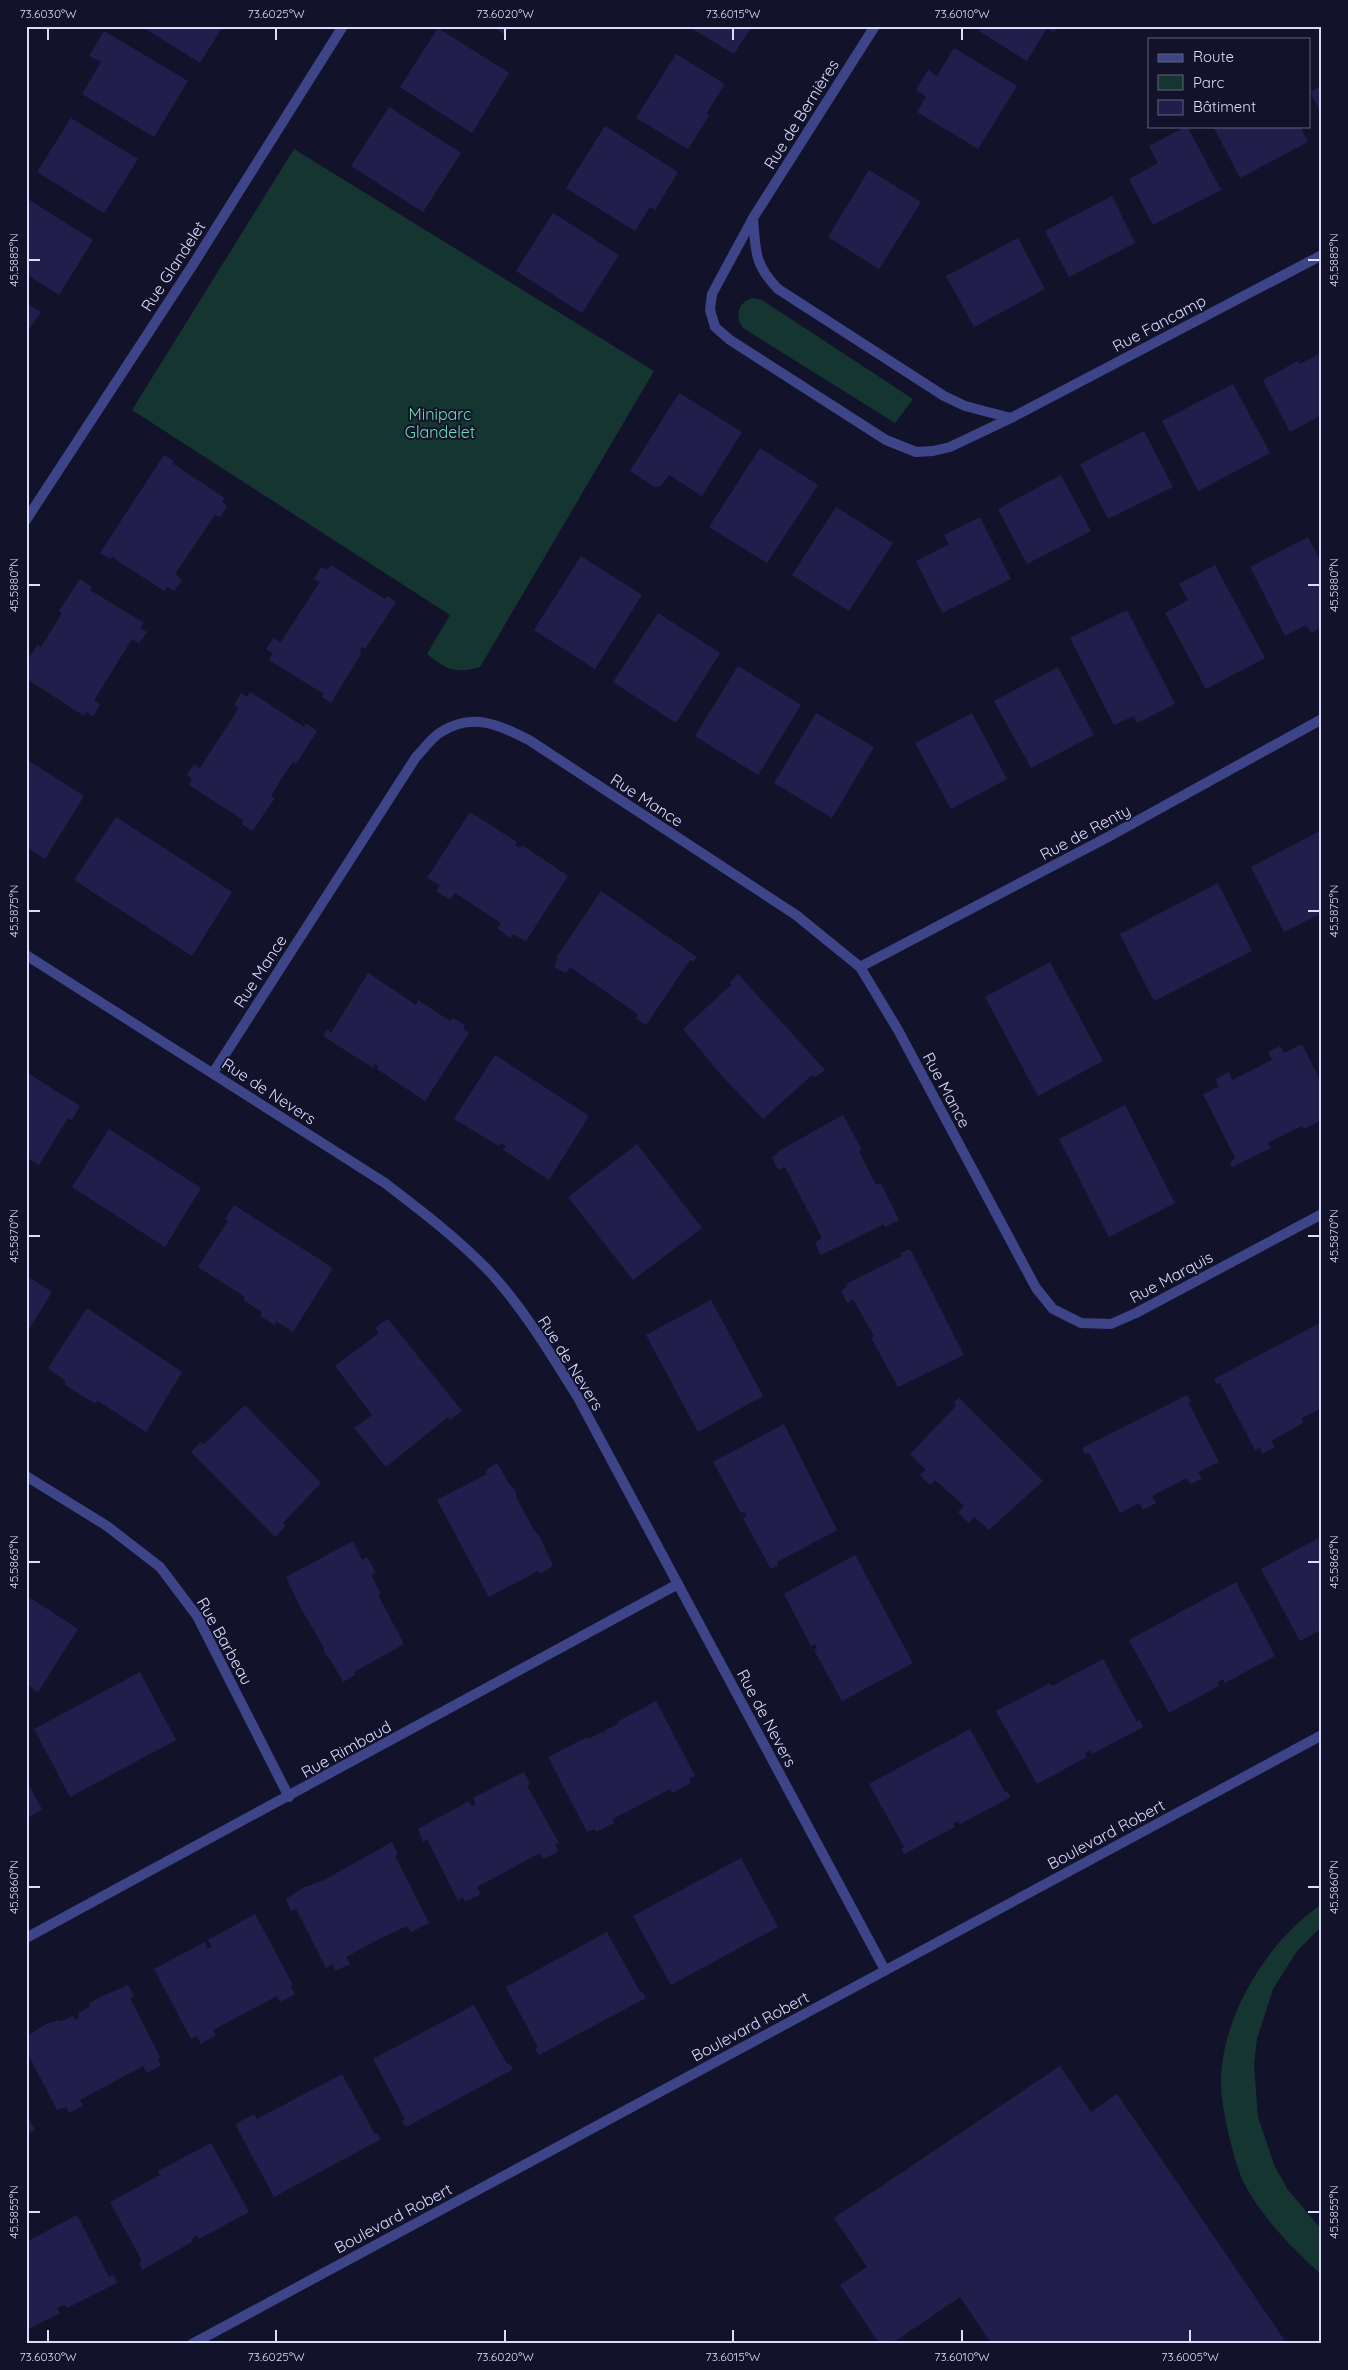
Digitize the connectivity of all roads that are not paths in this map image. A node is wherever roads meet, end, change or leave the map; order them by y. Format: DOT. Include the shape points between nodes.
graph roads {
  1 [pos="343,26"];
  2 [pos="874,26"];
  3 [pos="753,218"];
  4 [pos="1322,255"];
  5 [pos="730,340"];
  6 [pos="1011,418"];
  7 [pos="26,520"];
  8 [pos="1322,719"];
  9 [pos="26,955"];
  10 [pos="860,968"];
  11 [pos="213,1073"];
  12 [pos="1322,1214"];
  13 [pos="1036,1288"];
  14 [pos="26,1476"];
  15 [pos="678,1584"];
  16 [pos="1322,1735"];
  17 [pos="289,1797"];
  18 [pos="26,1938"];
  19 [pos="885,1970"];
  20 [pos="192,2344"];
  1 -- 7 [label="street, Rue Glandelet" via="194,263"];
  2 -- 3 [label="street, Rue de Bernières"];
  3 -- 5 [label="street, Rue de Bernières" via="712,294 710,310 715,327"];
  3 -- 6 [label="street" via="756,256 764,274 778,289 944,396 965,406"];
  4 -- 6 [label="street, Rue Fancamp"];
  5 -- 6 [label="street, Rue Fancamp" via="886,440 916,452 950,447"];
  8 -- 10 [label="street, Rue de Renty"];
  9 -- 11 [label="street, Rue de Nevers"];
  10 -- 11 [label="street, Rue Mance" via="796,915 530,740 501,725 469,720 440,732 416,757"];
  10 -- 13 [label="street, Rue Mance" via="898,1030"];
  11 -- 15 [label="street, Rue de Nevers" via="385,1184 438,1224 487,1270 540,1337 577,1396"];
  12 -- 13 [label="street, Rue Marquis" via="1111,1324 1081,1323 1053,1309"];
  14 -- 17 [label="street, Rue Barbeau" via="107,1526 160,1567 197,1616"];
  15 -- 17 [label="street, Rue Rimbaud"];
  15 -- 19 [label="street, Rue de Nevers"];
  16 -- 19 [label="street, Boulevard Robert"];
  17 -- 18 [label="street, Rue Rimbaud"];
  19 -- 20 [label="street, Boulevard Robert"];
}
